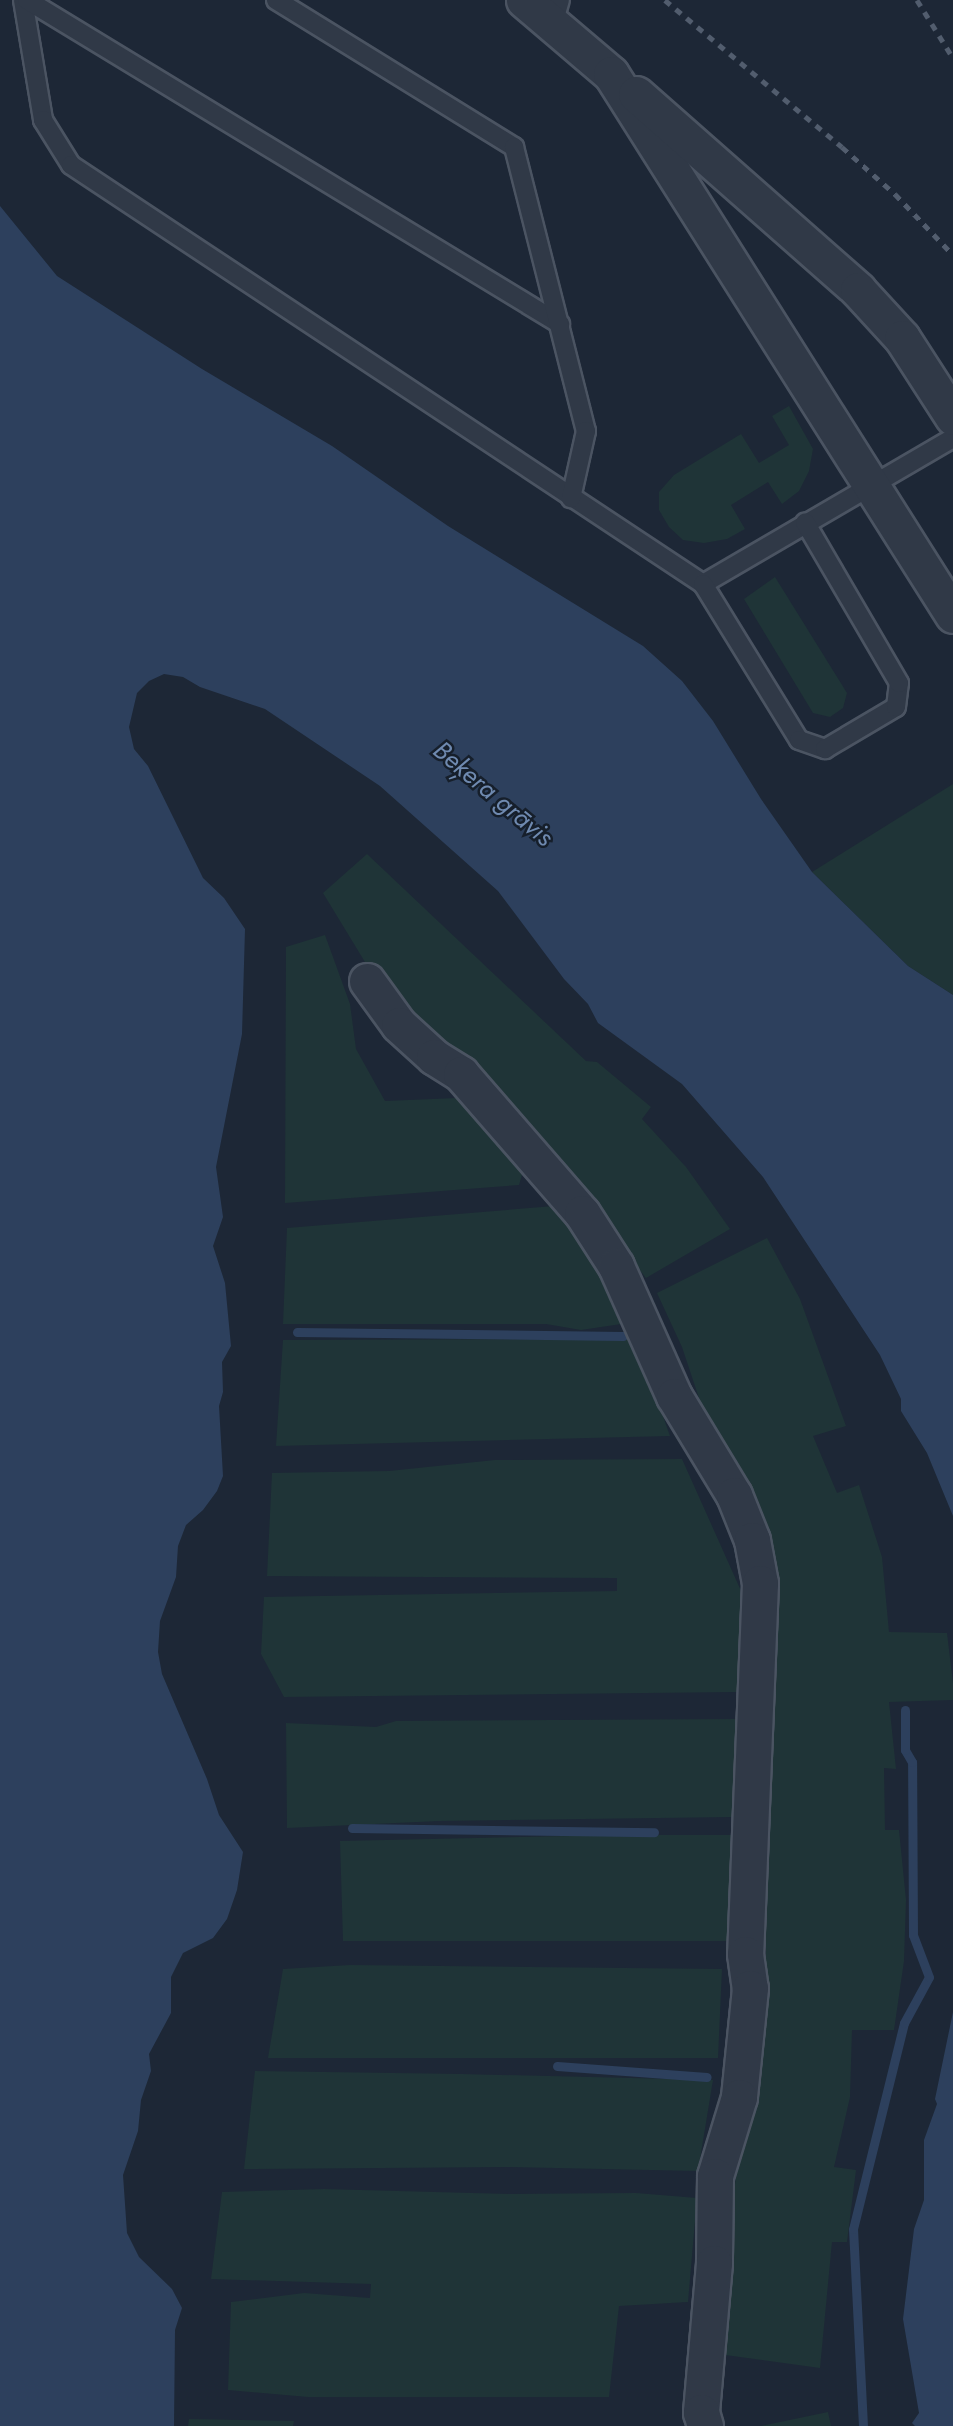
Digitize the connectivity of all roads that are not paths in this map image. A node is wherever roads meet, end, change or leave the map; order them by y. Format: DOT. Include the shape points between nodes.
graph roads {
  1 [pos="25,0"];
  2 [pos="276,0"];
  3 [pos="524,0"];
  4 [pos="556,12"];
  5 [pos="611,74"];
  6 [pos="560,324"];
  7 [pos="953,416"];
  8 [pos="953,438"];
  9 [pos="872,484"];
  10 [pos="571,498"];
  11 [pos="805,522"];
  12 [pos="703,584"];
  13 [pos="953,615"];
  14 [pos="367,981"];
  15 [pos="705,2426"];
  1 -- 6 [label="lane"];
  1 -- 10 [label="lane" via="43,120 71,165"];
  2 -- 6 [label="lane" via="514,147"];
  3 -- 4 [label="street"];
  4 -- 5 [label="street"];
  5 -- 7 [label="street" via="858,290 902,338"];
  5 -- 9 [label="street"];
  6 -- 10 [label="lane" via="586,431"];
  8 -- 9 [label="lane"];
  9 -- 11 [label="lane"];
  9 -- 13 [label="street"];
  10 -- 12 [label="lane"];
  11 -- 12 [label="lane"];
  11 -- 12 [label="lane" via="899,683 895,707 825,749 799,740"];
  14 -- 15 [label="street" via="399,1024 461,1074 582,1213 616,1266 674,1396 734,1495 752,1540 760,1583 745,1954 750,1988 739,2097 715,2176 714,2263 701,2412"];
}
